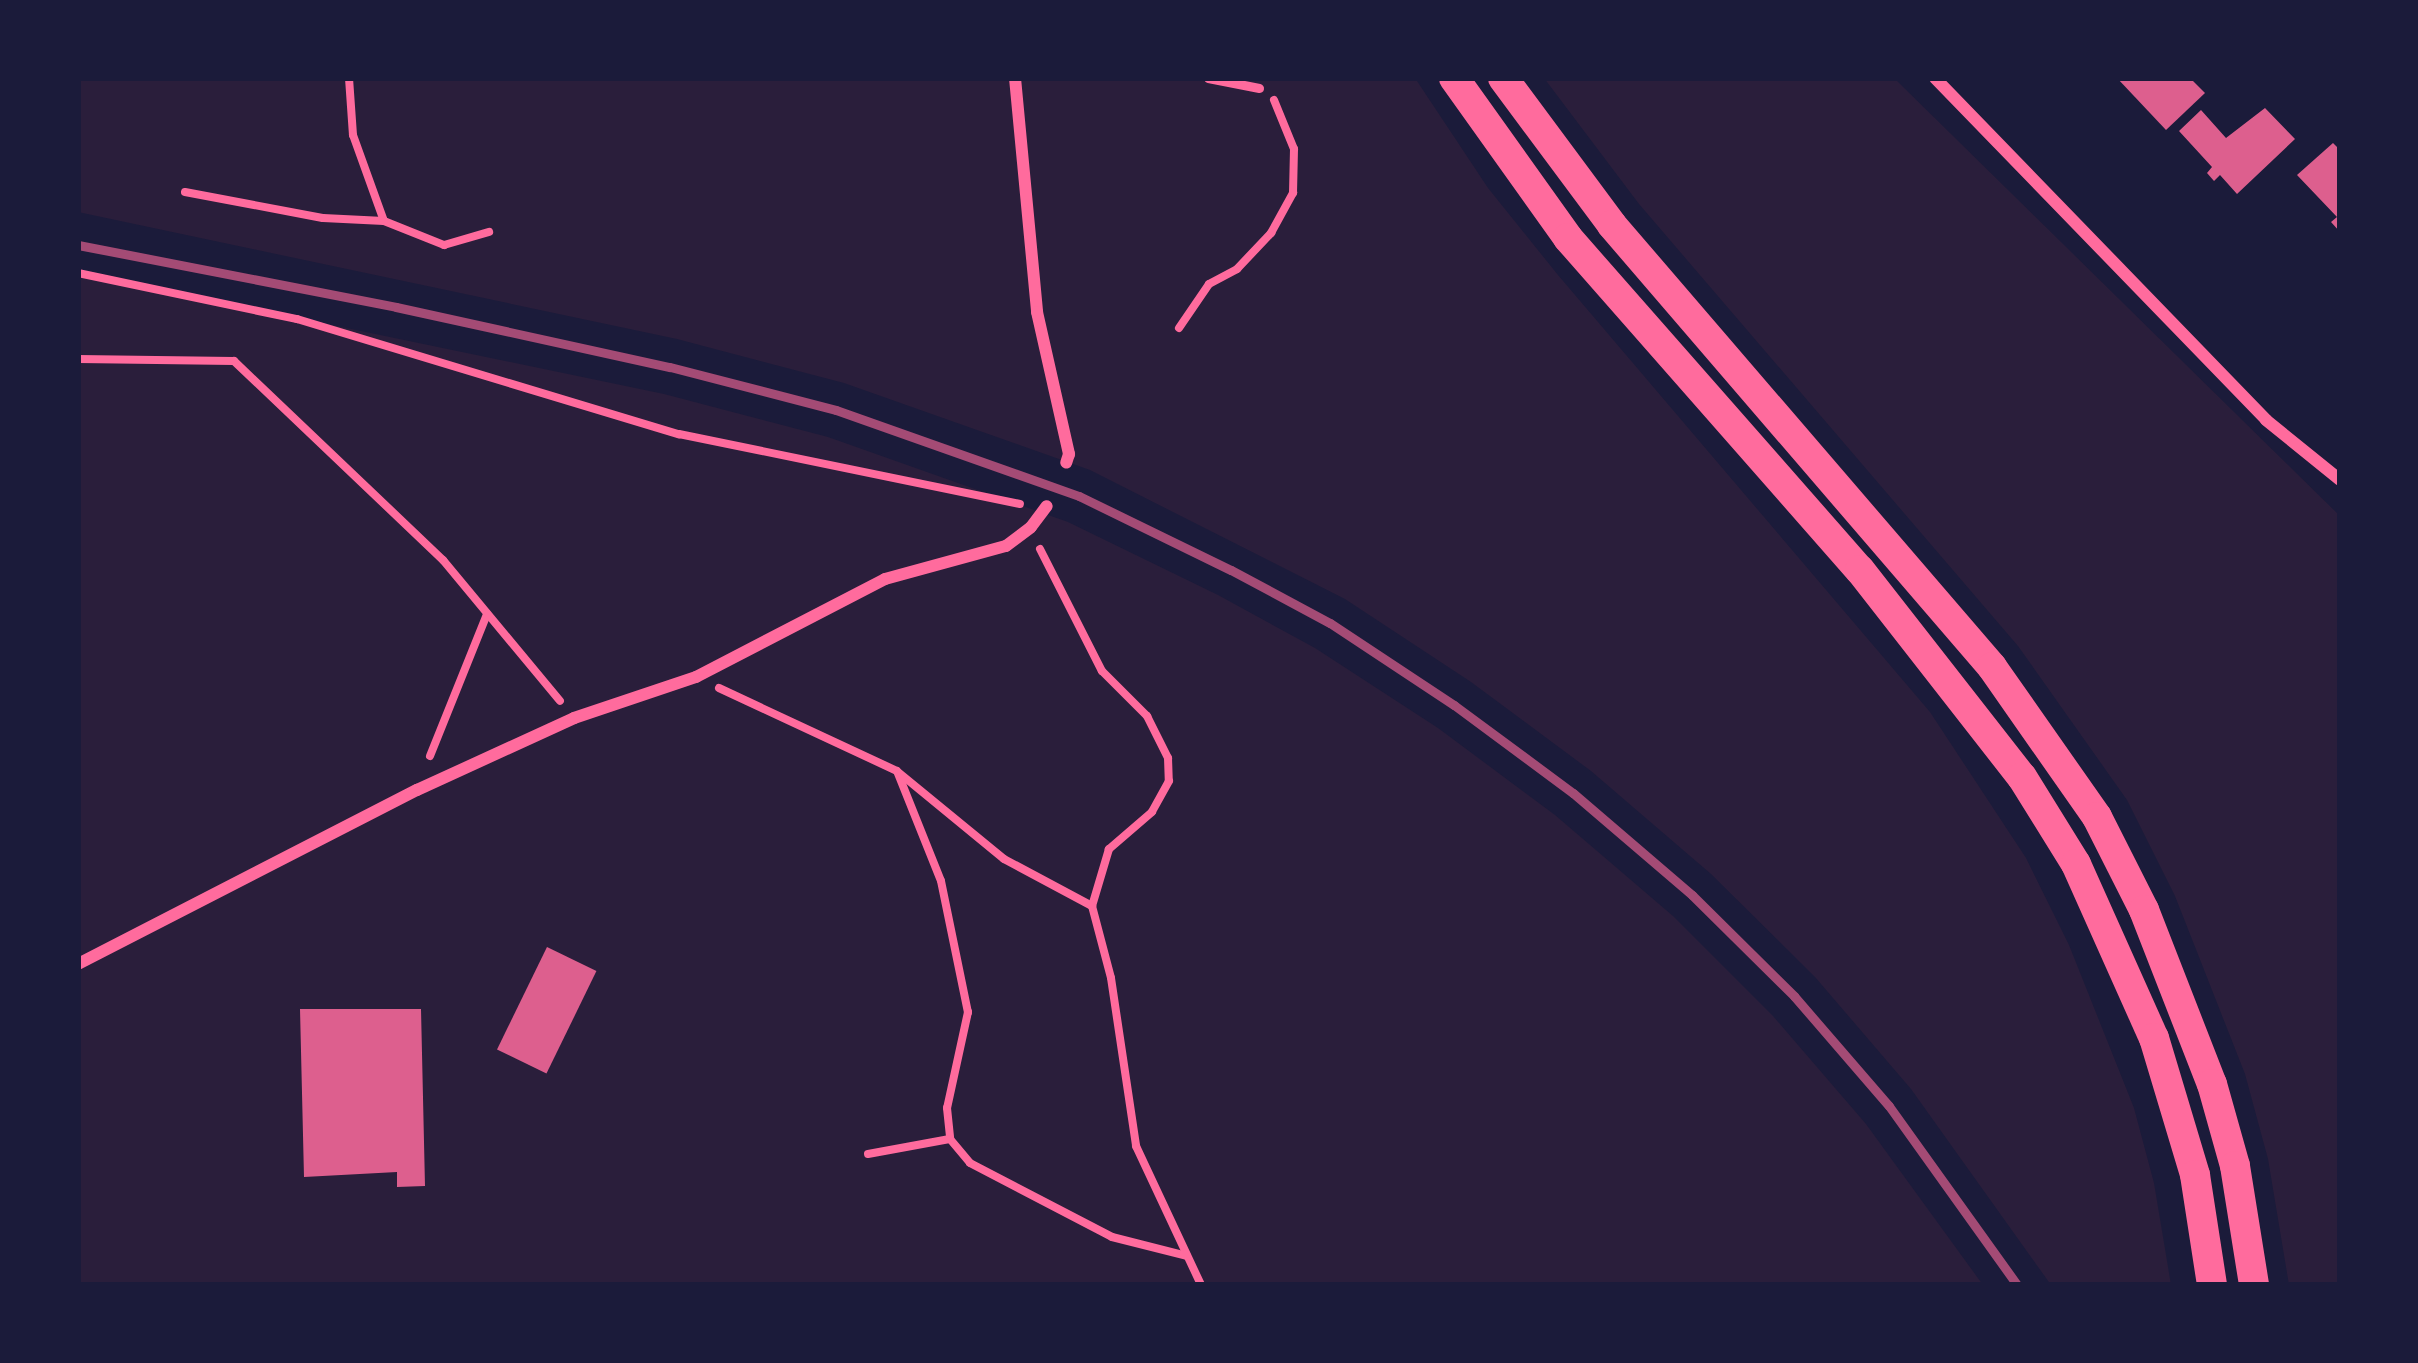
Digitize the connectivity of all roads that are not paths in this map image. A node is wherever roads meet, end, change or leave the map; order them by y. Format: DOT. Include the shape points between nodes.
graph roads {
  1 [pos="1015,78"];
  2 [pos="1208,78"];
  3 [pos="1454,78"];
  4 [pos="1503,78"];
  5 [pos="1935,78"];
  6 [pos="1259,88"];
  7 [pos="1066,463"];
  8 [pos="2340,480"];
  9 [pos="1046,507"];
  10 [pos="78,964"];
  11 [pos="2212,1285"];
  12 [pos="2254,1285"];
  1 -- 7 [label="street" via="1037,313"];
  2 -- 6 [label="lane"];
  3 -- 11 [label="main road" via="1568,238 1860,570 2022,777 2076,864 2155,1038 2195,1175"];
  4 -- 12 [label="main road" via="1612,225 1991,667 2097,818 2160,948 2212,1084"];
  5 -- 8 [label="street" via="2266,420"];
  9 -- 10 [label="street" via="1006,546 885,580 696,677 574,718"];
}
